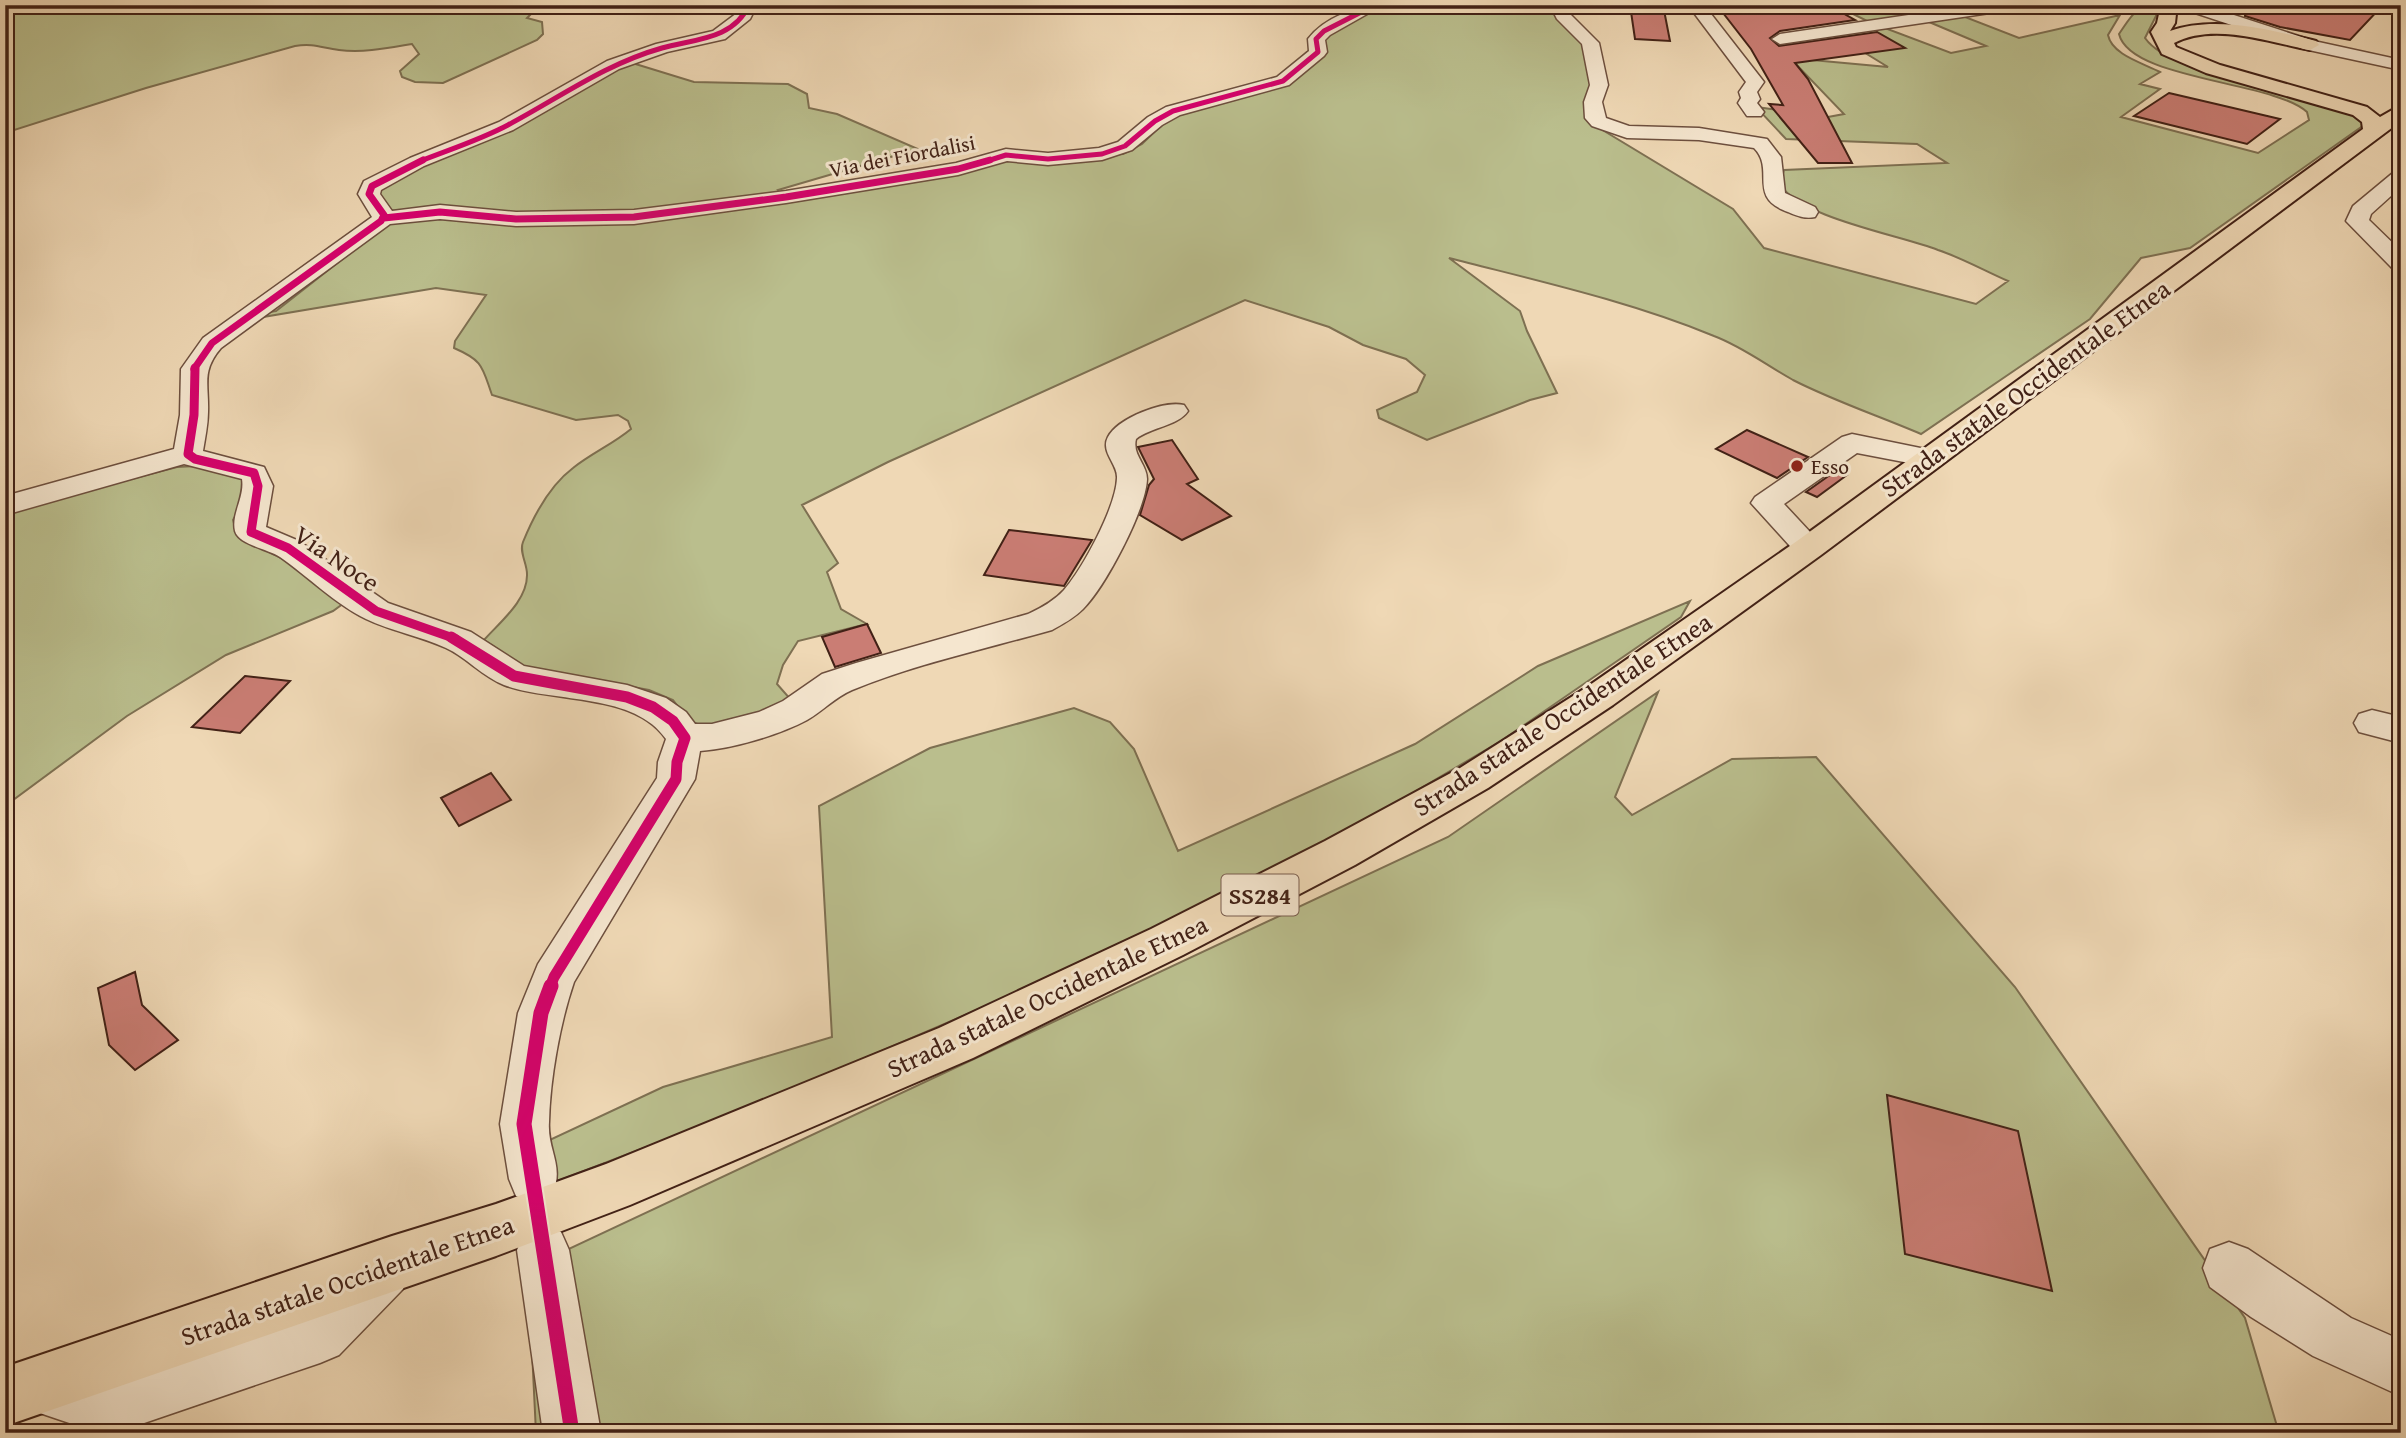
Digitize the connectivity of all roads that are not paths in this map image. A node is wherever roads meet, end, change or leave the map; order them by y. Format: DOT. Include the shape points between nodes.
graph roads {
  1 [pos="750,5"];
  2 [pos="1375,5"];
  3 [pos="1558,5"];
  4 [pos="1696,5"];
  5 [pos="2010,5"];
  6 [pos="2193,8"];
  7 [pos="2227,14"];
  8 [pos="2170,25"];
  9 [pos="1780,39"];
  10 [pos="2310,46"];
  11 [pos="2401,65"];
  12 [pos="2227,72"];
  13 [pos="2388,107"];
  14 [pos="1754,112"];
  15 [pos="2401,176"];
  16 [pos="1807,212"];
  17 [pos="384,218"];
  18 [pos="2401,264"];
  19 [pos="1174,411"];
  20 [pos="188,454"];
  21 [pos="1930,458"];
  22 [pos="5,506"];
  23 [pos="1809,548"];
  24 [pos="685,738"];
  25 [pos="534,1178"];
  26 [pos="543,1250"];
  27 [pos="391,1263"];
  28 [pos="2230,1269"];
  29 [pos="2401,1368"];
  30 [pos="22,1392"];
  31 [pos="572,1433"];
  1 -- 17 [label="street" via="744,16 719,35 621,61 506,126 382,179 369,194"];
  2 -- 17 [label="street, Via dei Fiordalisi" via="1324,31 1316,39 1318,52 1283,81 1174,111 1125,146 1102,154 1048,159 1006,155 958,169 634,217 506,218 440,212"];
  3 -- 16 [label="street" via="1590,43 1600,85 1593,102 1599,122 1627,132 1699,134 1760,143 1773,165 1775,195"];
  4 -- 14 [label="street" via="1755,82 1747,103"];
  5 -- 9 [label="street"];
  6 -- 7 [label="street"];
  7 -- 8 [label="main road"];
  7 -- 10 [label="street"];
  8 -- 10 [label="main road"];
  8 -- 12 [label="main road" via="2168,50"];
  10 -- 11 [label="street"];
  12 -- 13 [label="main road"];
  12 -- 13 [label="main road" via="2360,111 2371,119"];
  13 -- 21 [label="main road, Strada statale Occidentale Etnea / SS284"];
  15 -- 18 [label="street" via="2361,211 2357,221"];
  17 -- 20 [label="street" via="197,358 192,372 194,414"];
  19 -- 24 [label="street" via="1129,430 1121,440 1121,451 1132,471 1124,511 1078,594 1061,611 1000,635 857,675 771,722 712,737"];
  20 -- 22 [label="street"];
  20 -- 24 [label="street, Via Noce" via="254,473 259,489 249,519 251,532 288,548 376,611 459,640 514,676 627,697 653,707 673,721"];
  21 -- 23 [label="main road, Strada statale Occidentale Etnea / SS284"];
  21 -- 23 [label="street" via="1852,443 1766,503"];
  23 -- 27 [label="main road, Strada statale Occidentale Etnea / SS284" via="1600,696 1474,778 1167,942 956,1043 624,1181 496,1230"];
  24 -- 25 [label="street" via="676,779 554,977 541,1013 524,1124"];
  26 -- 31 [label="street"];
  27 -- 30 [label="street" via="320,1336 107,1407"];
  28 -- 29 [label="street" via="2332,1337"];
}
